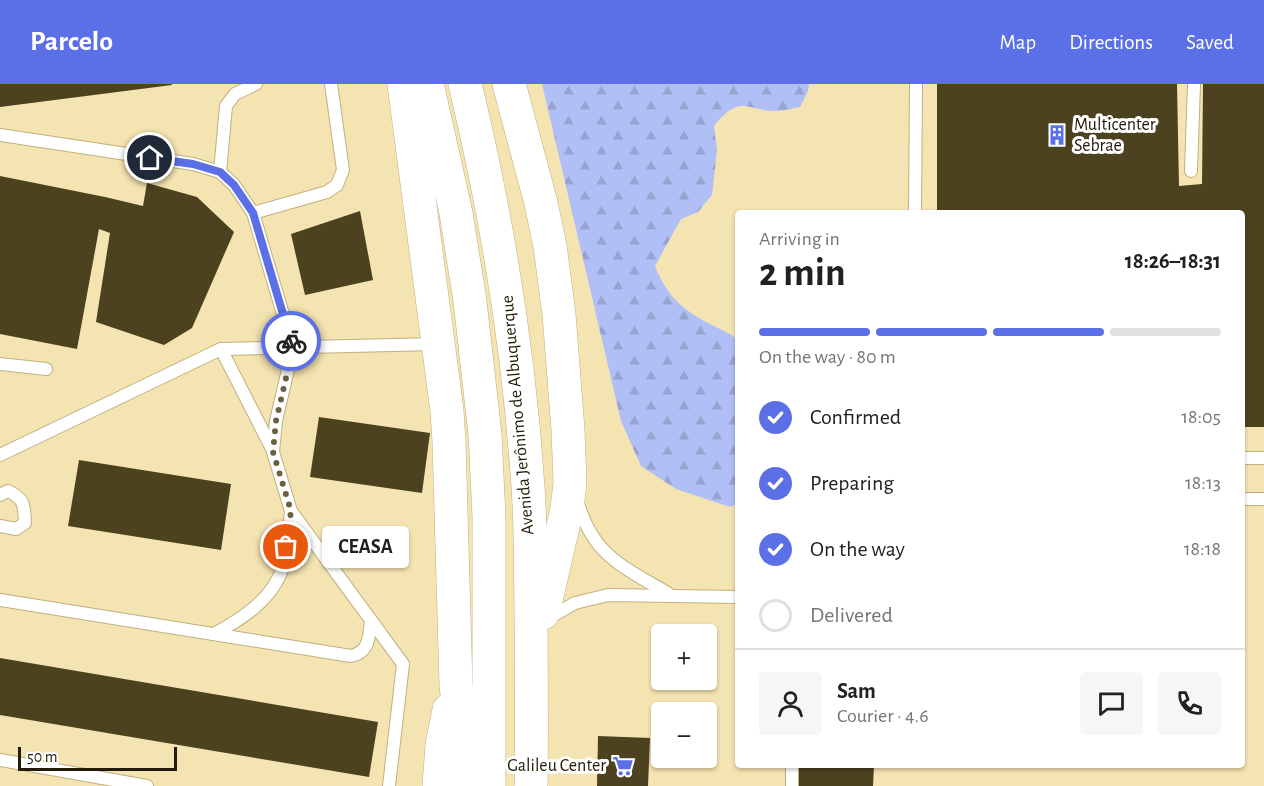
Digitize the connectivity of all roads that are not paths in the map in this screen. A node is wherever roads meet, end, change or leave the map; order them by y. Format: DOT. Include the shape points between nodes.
graph roads {
  1 [pos="256,84"];
  2 [pos="331,84"];
  3 [pos="404,84"];
  4 [pos="428,84"];
  5 [pos="465,84"];
  6 [pos="509,84"];
  7 [pos="916,84"];
  8 [pos="1194,84"];
  9 [pos="0,135"];
  10 [pos="1191,171"];
  11 [pos="220,172"];
  12 [pos="915,210"];
  13 [pos="253,213"];
  14 [pos="439,344"];
  15 [pos="293,348"];
  16 [pos="221,349"];
  17 [pos="0,364"];
  18 [pos="46,369"];
  19 [pos="273,452"];
  20 [pos="0,455"];
  21 [pos="1245,458"];
  22 [pos="1264,458"];
  23 [pos="570,483"];
  24 [pos="0,495"];
  25 [pos="1245,499"];
  26 [pos="1264,499"];
  27 [pos="291,511"];
  28 [pos="0,526"];
  29 [pos="670,595"];
  30 [pos="735,597"];
  31 [pos="0,600"];
  32 [pos="371,620"];
  33 [pos="541,623"];
  34 [pos="214,634"];
  35 [pos="531,674"];
  36 [pos="456,685"];
  37 [pos="0,760"];
  38 [pos="792,768"];
  39 [pos="147,786"];
  40 [pos="389,786"];
  41 [pos="439,786"];
  42 [pos="468,786"];
  43 [pos="489,786"];
  44 [pos="531,786"];
  45 [pos="792,786"];
  1 -- 11 [label="lane" via="235,94 226,106"];
  2 -- 13 [label="lane" via="344,170 337,185 327,192"];
  3 -- 14 [label="main road"];
  4 -- 43 [label="main road, Avenida Jerônimo de Albuquerque" via="458,224 485,435 489,518"];
  5 -- 35 [label="main road, Avenida Jerônimo de Albuquerque" via="496,223 523,432"];
  6 -- 23 [label="main road" via="541,203 555,280"];
  7 -- 12 [label="lane"];
  8 -- 10 [label="lane"];
  9 -- 11 [label="lane" via="193,164"];
  11 -- 13 [label="lane"];
  13 -- 15 [label="lane"];
  14 -- 15 [label="lane"];
  14 -- 36 [label="main road" via="449,442"];
  15 -- 16 [label="lane"];
  15 -- 19 [label="lane"];
  16 -- 19 [label="lane"];
  16 -- 20 [label="lane"];
  17 -- 18 [label="lane"];
  19 -- 27 [label="lane"];
  21 -- 22 [label="lane"];
  23 -- 29 [label="lane" via="590,533 604,551"];
  23 -- 33 [label="main road"];
  24 -- 28 [label="lane" via="8,491 18,496 24,504 25,523 16,530"];
  25 -- 26 [label="lane"];
  27 -- 32 [label="lane"];
  27 -- 34 [label="lane" via="283,565 272,586 248,613"];
  29 -- 30 [label="lane"];
  29 -- 33 [label="lane" via="608,595 575,603"];
  31 -- 34 [label="lane"];
  32 -- 34 [label="lane" via="368,643 351,656"];
  32 -- 40 [label="lane" via="403,664"];
  33 -- 35 [label="main road"];
  35 -- 44 [label="main road, Avenida Jerônimo de Albuquerque"];
  36 -- 41 [label="main road" via="444,729"];
  36 -- 42 [label="main road"];
  37 -- 39 [label="lane"];
  38 -- 45 [label="lane"];
}
